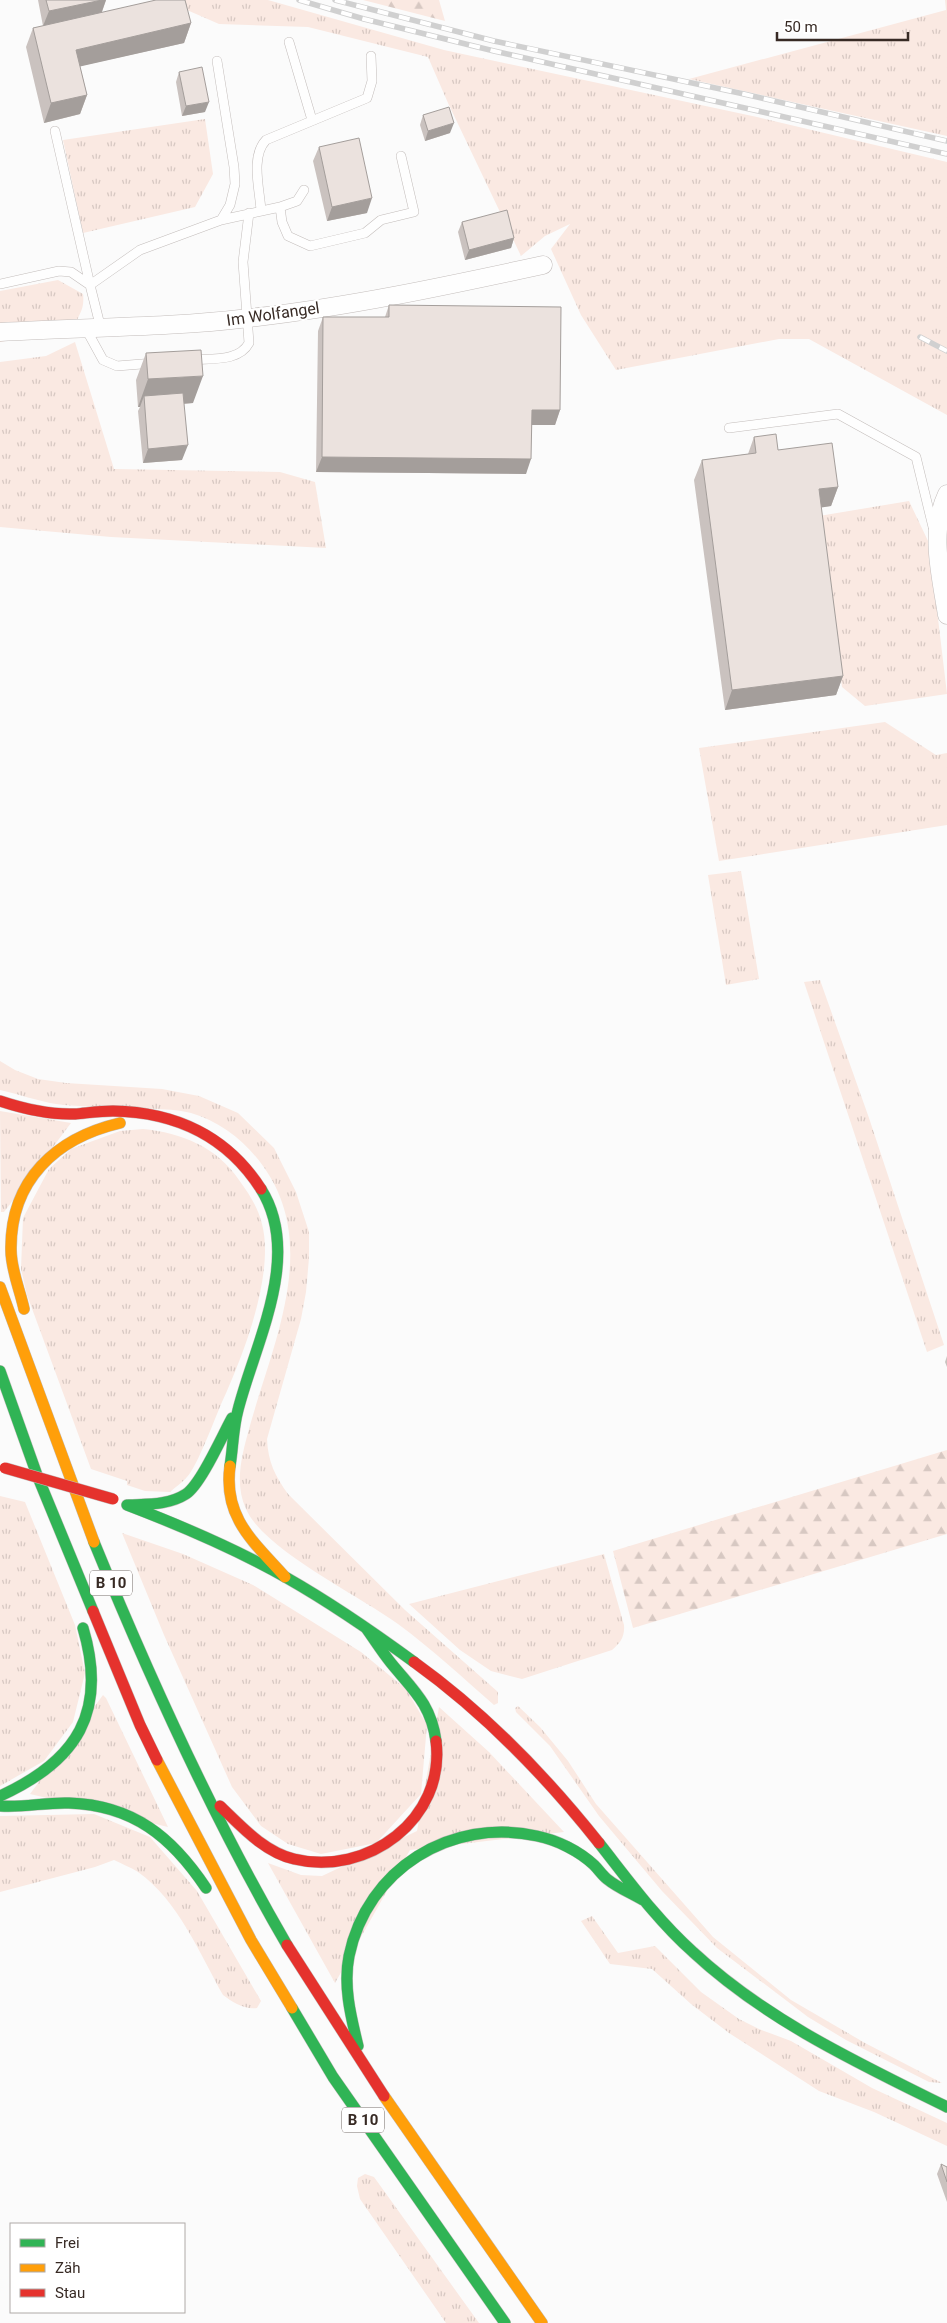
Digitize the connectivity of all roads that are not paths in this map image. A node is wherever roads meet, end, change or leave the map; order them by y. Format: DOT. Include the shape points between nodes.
graph roads {
  1 [pos="289,42"];
  2 [pos="371,56"];
  3 [pos="217,61"];
  4 [pos="312,120"];
  5 [pos="55,131"];
  6 [pos="401,156"];
  7 [pos="304,190"];
  8 [pos="280,208"];
  9 [pos="261,211"];
  10 [pos="249,213"];
  11 [pos="221,220"];
  12 [pos="543,265"];
  13 [pos="0,284"];
  14 [pos="90,285"];
  15 [pos="248,318"];
  16 [pos="94,329"];
  17 [pos="0,332"];
  18 [pos="181,361"];
  19 [pos="163,362"];
  20 [pos="728,428"];
  21 [pos="947,494"];
  22 [pos="942,542"];
  23 [pos="947,616"];
  24 [pos="0,1101"];
  25 [pos="149,1117"];
  26 [pos="0,1287"];
  27 [pos="30,1370"];
  28 [pos="0,1371"];
  29 [pos="237,1410"];
  30 [pos="2,1468"];
  31 [pos="129,1505"];
  32 [pos="68,1550"];
  33 [pos="285,1577"];
  34 [pos="77,1603"];
  35 [pos="80,1620"];
  36 [pos="366,1628"];
  37 [pos="204,1791"];
  38 [pos="0,1796"];
  39 [pos="0,1806"];
  40 [pos="210,1896"];
  41 [pos="643,1900"];
  42 [pos="220,1909"];
  43 [pos="251,1940"];
  44 [pos="361,2062"];
  45 [pos="947,2107"];
  46 [pos="505,2323"];
  47 [pos="542,2323"];
  1 -- 4 [label="lane"];
  2 -- 4 [label="lane" via="372,81 366,98"];
  3 -- 11 [label="lane" via="235,184 230,205"];
  4 -- 9 [label="lane" via="266,140 260,146 257,160"];
  5 -- 14 [label="lane"];
  6 -- 8 [label="lane" via="414,212 381,220 365,233 310,246 288,236"];
  7 -- 8 [label="lane" via="297,201"];
  8 -- 9 [label="lane"];
  9 -- 10 [label="lane"];
  10 -- 11 [label="lane"];
  10 -- 15 [label="lane" via="243,262"];
  11 -- 14 [label="lane" via="140,250"];
  12 -- 15 [label="street, Im Wolfangel" via="352,303"];
  13 -- 14 [label="lane" via="59,271 71,272"];
  14 -- 16 [label="lane"];
  15 -- 16 [label="street, Im Wolfangel"];
  15 -- 18 [label="lane" via="249,343 246,350 237,356"];
  16 -- 17 [label="street, Im Wolfangel"];
  16 -- 19 [label="lane" via="103,360 117,366"];
  20 -- 22 [label="lane" via="838,414 916,457"];
  21 -- 22 [label="street" via="941,508"];
  22 -- 23 [label="street"];
  24 -- 25 [label="main road" via="50,1113 122,1112"];
  25 -- 27 [label="main road" via="102,1126 74,1138 50,1156 25,1189 14,1215 11,1251 23,1306"];
  25 -- 29 [label="main road" via="195,1129 225,1147 252,1176 270,1208 276,1228 277,1270 267,1318"];
  26 -- 27 [label="main road, B 10"];
  27 -- 37 [label="main road, B 10" via="71,1485 115,1592"];
  28 -- 32 [label="main road, B 10"];
  29 -- 31 [label="main road" via="198,1480 186,1494 163,1503"];
  29 -- 33 [label="main road" via="228,1472 230,1502 245,1530"];
  30 -- 31 [label="main road, bridge"];
  31 -- 33 [label="main road"];
  32 -- 34 [label="main road"];
  32 -- 43 [label="main road, B 10" via="140,1725"];
  33 -- 36 [label="main road"];
  35 -- 38 [label="main road" via="94,1667 93,1691 84,1721 62,1758 31,1783"];
  36 -- 37 [label="main road" via="424,1700 435,1730 437,1758 430,1791 422,1807 398,1837 373,1853 346,1861 312,1863 294,1859 275,1852 255,1838"];
  36 -- 41 [label="main road" via="445,1684 496,1729 584,1824"];
  37 -- 44 [label="main road, B 10" via="268,1911"];
  39 -- 40 [label="main road" via="70,1803 132,1817 161,1834 181,1852"];
  41 -- 44 [label="main road" via="607,1879 578,1853 538,1836 505,1830 488,1831 431,1846 399,1868 387,1881 375,1896 356,1933 350,1955 348,1999"];
  41 -- 45 [label="main road" via="699,1958 746,1997 852,2060"];
  42 -- 43 [label="main road"];
  43 -- 46 [label="main road, B 10" via="333,2077"];
  44 -- 47 [label="main road, B 10"];
}
